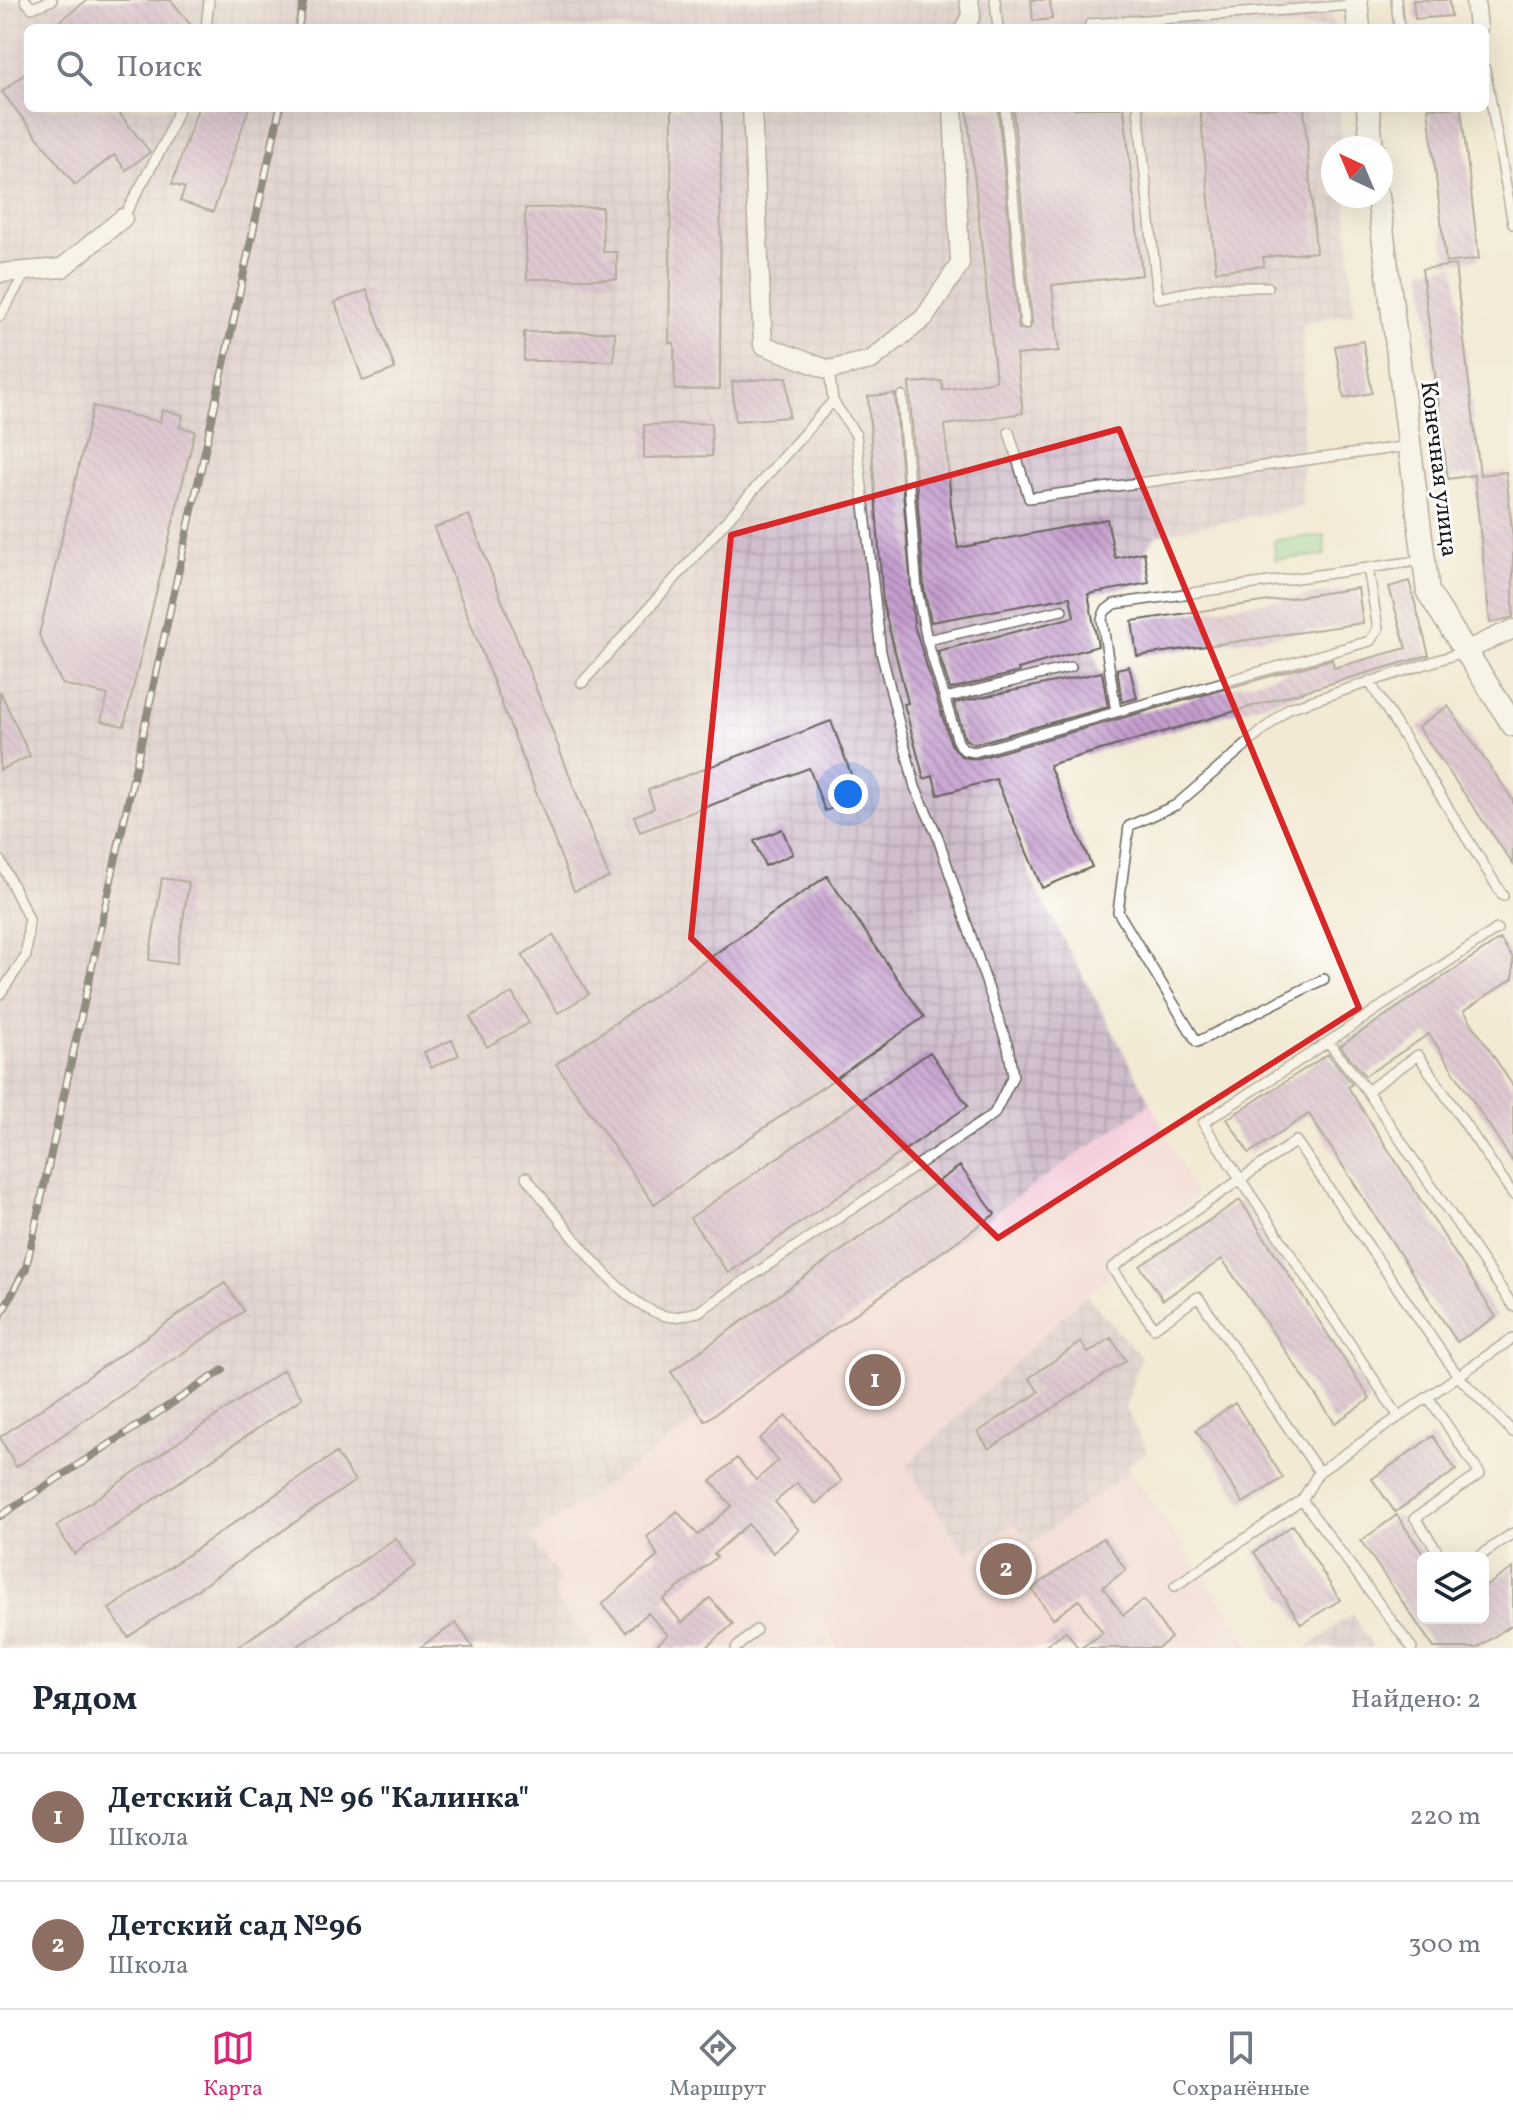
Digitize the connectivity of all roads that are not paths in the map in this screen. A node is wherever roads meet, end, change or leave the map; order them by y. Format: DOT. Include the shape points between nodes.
graph roads {
  1 [pos="25,0"];
  2 [pos="52,0"];
  3 [pos="209,0"];
  4 [pos="969,0"];
  5 [pos="995,0"];
  6 [pos="1396,0"];
  7 [pos="1475,0"];
  8 [pos="1356,2"];
  9 [pos="206,24"];
  10 [pos="967,24"];
  11 [pos="998,24"];
  12 [pos="1090,24"];
  13 [pos="1131,24"];
  14 [pos="1359,24"];
  15 [pos="1399,24"];
  16 [pos="1478,24"];
  17 [pos="1489,91"];
  18 [pos="177,112"];
  19 [pos="752,112"];
  20 [pos="953,112"];
  21 [pos="1005,112"];
  22 [pos="1138,112"];
  23 [pos="1368,112"];
  24 [pos="1371,136"];
  25 [pos="1379,208"];
  26 [pos="123,218"];
  27 [pos="1513,224"];
  28 [pos="26,272"];
  29 [pos="0,273"];
  30 [pos="1268,287"];
  31 [pos="0,316"];
  32 [pos="1025,324"];
  33 [pos="829,370"];
  34 [pos="902,396"];
  35 [pos="833,401"];
  36 [pos="1009,432"];
  37 [pos="1409,446"];
  38 [pos="1424,560"];
  39 [pos="1368,568"];
  40 [pos="1062,610"];
  41 [pos="1513,629"];
  42 [pos="927,640"];
  43 [pos="1463,652"];
  44 [pos="1071,667"];
  45 [pos="1369,681"];
  46 [pos="582,683"];
  47 [pos="945,698"];
  48 [pos="1116,712"];
  49 [pos="1513,725"];
  50 [pos="0,860"];
  51 [pos="1503,896"];
  52 [pos="1497,929"];
  53 [pos="1324,979"];
  54 [pos="0,994"];
  55 [pos="1328,1042"];
  56 [pos="1367,1091"];
  57 [pos="526,1177"];
  58 [pos="1240,1180"];
  59 [pos="1513,1194"];
  60 [pos="1513,1306"];
  61 [pos="1513,1338"];
  62 [pos="1458,1376"];
  63 [pos="1428,1397"];
  64 [pos="1399,1417"];
  65 [pos="1513,1432"];
  66 [pos="1319,1472"];
  67 [pos="1302,1500"];
  68 [pos="1513,1533"];
  69 [pos="1438,1552"];
  70 [pos="1486,1552"];
  71 [pos="1175,1586"];
  72 [pos="756,1630"];
  73 [pos="736,1648"];
  74 [pos="1412,1648"];
  1 -- 2 [label="lane" via="32,8"];
  3 -- 9 [label="lane"];
  4 -- 10 [label="street"];
  5 -- 11 [label="lane"];
  6 -- 15 [label="lane"];
  7 -- 16 [label="street"];
  8 -- 13 [label="lane"];
  8 -- 14 [label="street"];
  12 -- 13 [label="lane"];
  17 -- 27 [label="lane"];
  18 -- 26 [label="lane"];
  19 -- 33 [label="street" via="763,345"];
  20 -- 33 [label="street" via="960,264 924,318 871,360"];
  21 -- 32 [label="lane"];
  22 -- 30 [label="lane" via="1158,298 1215,287"];
  23 -- 24 [label="street"];
  25 -- 37 [label="street, Конечная улица"];
  26 -- 28 [label="street" via="62,268"];
  28 -- 29 [label="street"];
  28 -- 31 [label="lane"];
  33 -- 35 [label="lane"];
  34 -- 42 [label="lane" via="917,590"];
  35 -- 46 [label="lane"];
  35 -- 57 [label="lane" via="856,435 881,652 915,787 942,850 1013,1076 994,1114 698,1312 673,1317 642,1307"];
  36 -- 37 [label="lane" via="1029,498"];
  37 -- 38 [label="street, Конечная улица"];
  38 -- 39 [label="lane"];
  38 -- 43 [label="street, Конечная улица" via="1428,592"];
  39 -- 48 [label="lane" via="1378,629 1370,641"];
  39 -- 48 [label="lane" via="1114,604 1102,619"];
  40 -- 42 [label="lane"];
  41 -- 43 [label="street"];
  42 -- 47 [label="lane"];
  43 -- 45 [label="lane"];
  43 -- 49 [label="street, Конечная улица"];
  44 -- 47 [label="lane"];
  45 -- 51 [label="lane"];
  45 -- 53 [label="lane" via="1289,708 1176,805 1129,826 1118,912 1197,1042"];
  47 -- 48 [label="lane" via="958,742 974,752"];
  50 -- 54 [label="lane" via="29,919 26,956"];
  52 -- 55 [label="lane"];
  55 -- 56 [label="lane"];
  55 -- 58 [label="lane" via="1203,1123"];
  56 -- 59 [label="lane" via="1418,1055"];
  56 -- 60 [label="lane"];
  58 -- 62 [label="lane" via="1296,1141"];
  58 -- 64 [label="lane"];
  58 -- 66 [label="lane" via="1112,1268 1154,1328 1198,1297"];
  61 -- 62 [label="lane"];
  62 -- 63 [label="lane"];
  62 -- 65 [label="lane"];
  63 -- 64 [label="lane"];
  63 -- 69 [label="lane" via="1480,1474 1415,1518"];
  64 -- 66 [label="lane"];
  66 -- 67 [label="lane"];
  67 -- 71 [label="lane"];
  67 -- 74 [label="lane"];
  68 -- 70 [label="lane"];
  72 -- 73 [label="lane"];
}
